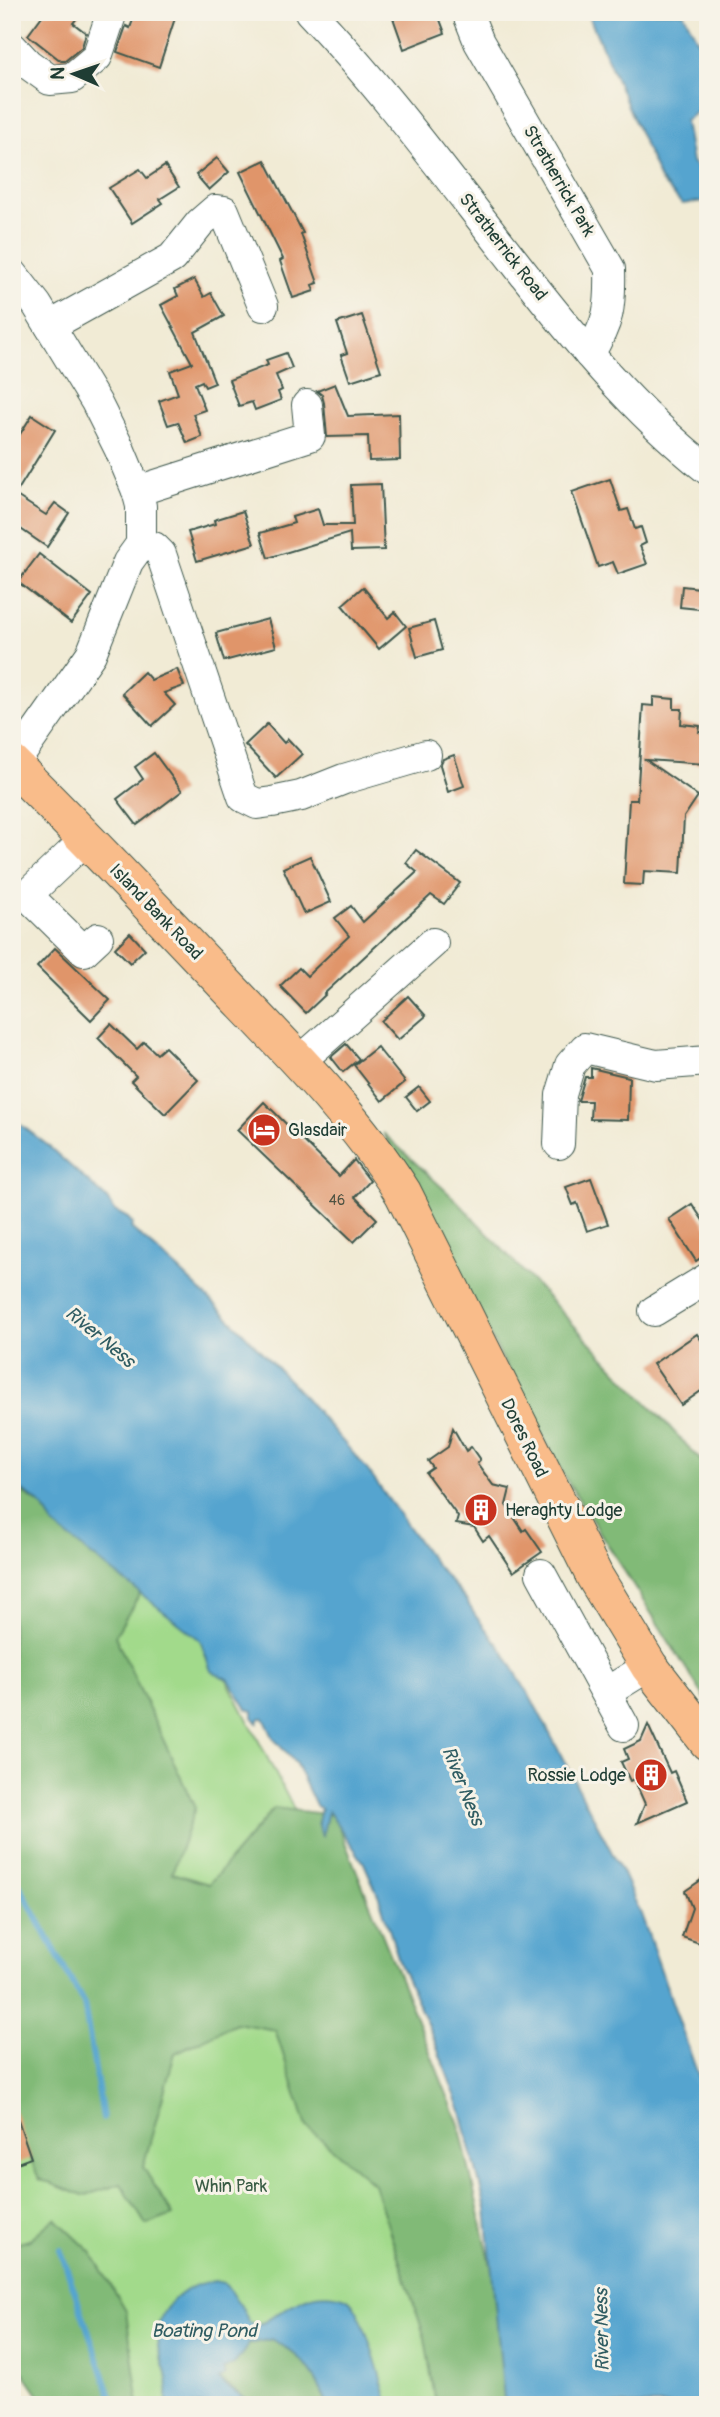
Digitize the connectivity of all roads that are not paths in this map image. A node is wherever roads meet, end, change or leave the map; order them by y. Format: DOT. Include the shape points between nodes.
graph roads {
  1 [pos="112,12"];
  2 [pos="310,12"];
  3 [pos="467,12"];
  4 [pos="12,47"];
  5 [pos="12,273"];
  6 [pos="263,306"];
  7 [pos="50,326"];
  8 [pos="589,355"];
  9 [pos="307,405"];
  10 [pos="708,470"];
  11 [pos="137,491"];
  12 [pos="141,544"];
  13 [pos="426,755"];
  14 [pos="13,764"];
  15 [pos="86,839"];
  16 [pos="98,938"];
  17 [pos="433,943"];
  18 [pos="708,1061"];
  19 [pos="299,1062"];
  20 [pos="559,1144"];
  21 [pos="403,1193"];
  22 [pos="708,1278"];
  23 [pos="654,1311"];
  24 [pos="541,1574"];
  25 [pos="649,1666"];
  26 [pos="607,1692"];
  27 [pos="624,1726"];
  28 [pos="708,1742"];
  1 -- 4 [label="street" via="97,57 72,78 50,80"];
  2 -- 8 [label="street, Stratherrick Road" via="357,61"];
  3 -- 8 [label="street, Stratherrick Park" via="479,42 610,269 611,305"];
  5 -- 7 [label="street"];
  6 -- 7 [label="street" via="224,211 215,210 172,258"];
  7 -- 11 [label="street" via="96,402"];
  8 -- 10 [label="street, Stratherrick Road"];
  9 -- 11 [label="street" via="310,436"];
  11 -- 12 [label="street"];
  12 -- 13 [label="street" via="161,554 243,797 257,804 301,796"];
  12 -- 14 [label="street" via="128,562 91,654"];
  14 -- 15 [label="main road, Island Bank Road"];
  15 -- 16 [label="street" via="27,895 84,951"];
  15 -- 19 [label="main road, Island Bank Road"];
  17 -- 19 [label="street"];
  18 -- 20 [label="street" via="656,1065 585,1048 570,1065 561,1095"];
  19 -- 21 [label="main road, Island Bank Road" via="351,1117"];
  21 -- 25 [label="main road, Dores Road" via="582,1553"];
  22 -- 23 [label="street"];
  24 -- 26 [label="street"];
  25 -- 26 [label="street"];
  25 -- 28 [label="main road, Dores Road"];
  26 -- 27 [label="street"];
}
